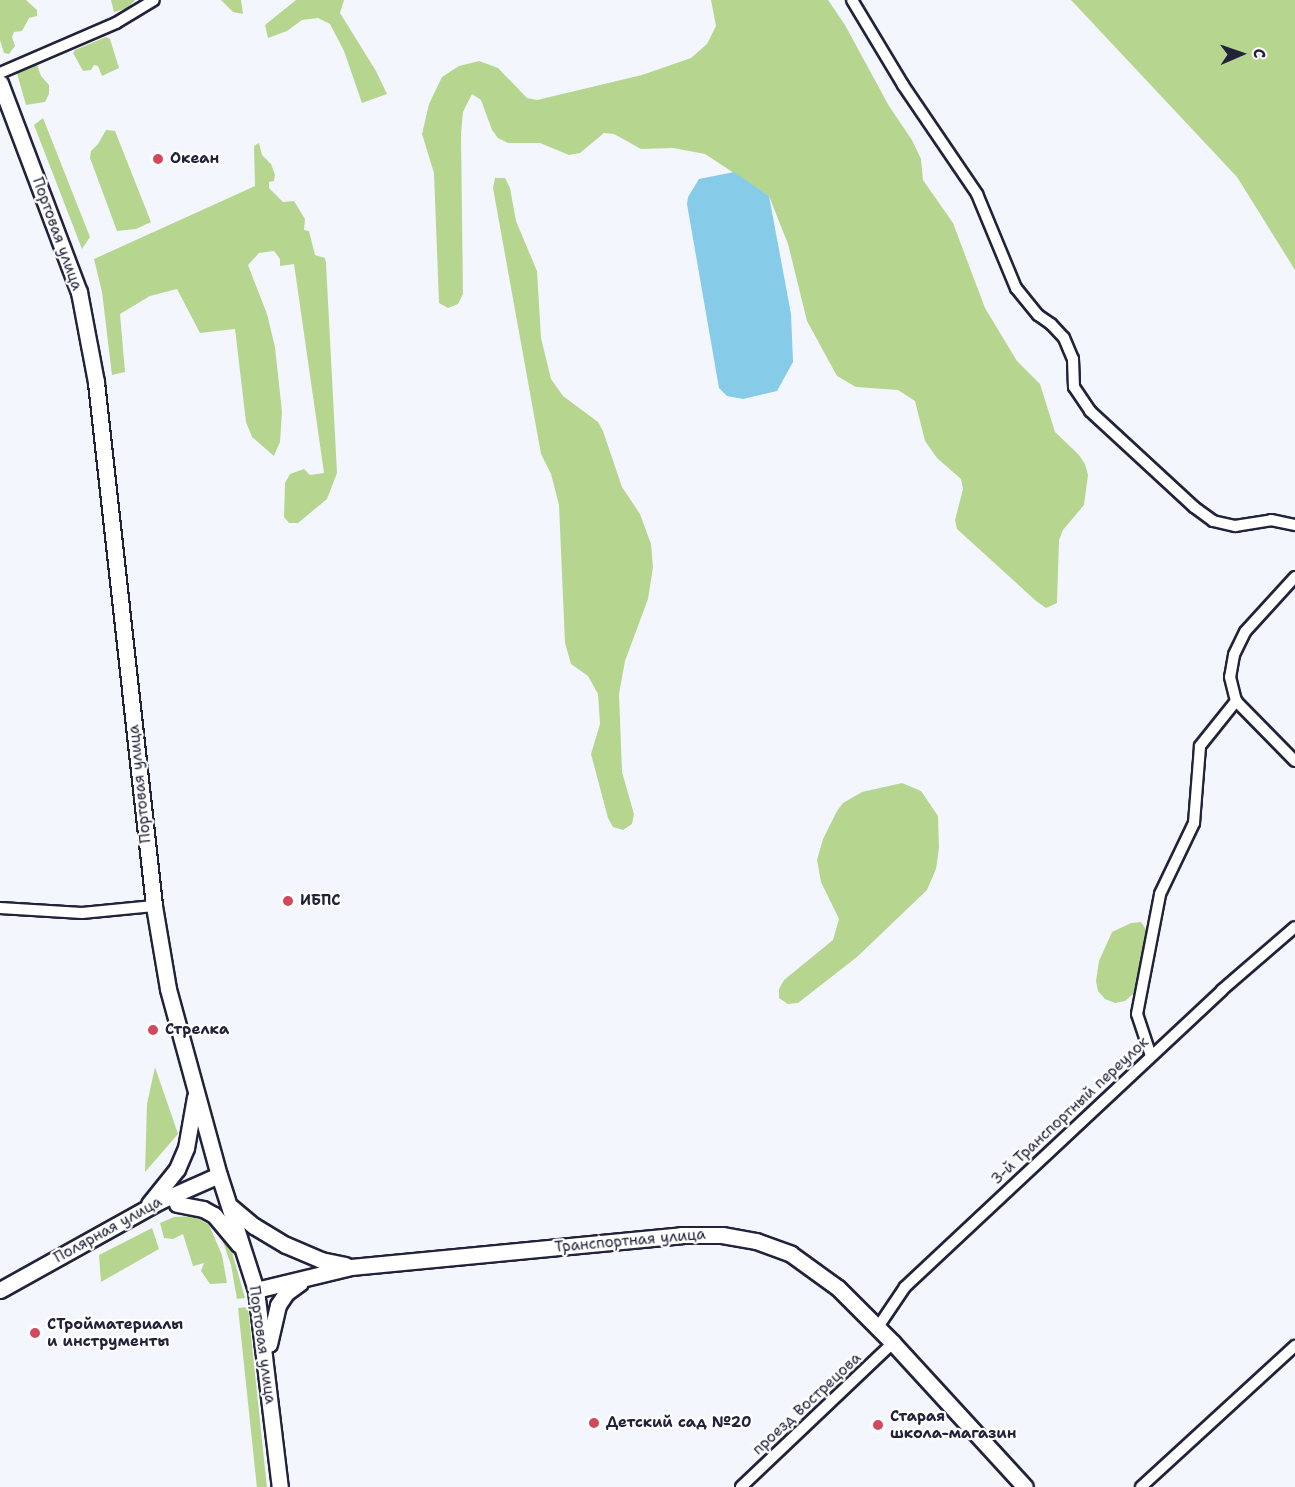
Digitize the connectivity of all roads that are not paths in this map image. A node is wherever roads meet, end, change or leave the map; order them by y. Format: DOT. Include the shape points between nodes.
graph roads {
  1 [pos="154,0"];
  2 [pos="852,0"];
  3 [pos="0,73"];
  4 [pos="0,83"];
  5 [pos="1295,525"];
  6 [pos="1295,578"];
  7 [pos="1236,701"];
  8 [pos="1295,761"];
  9 [pos="154,906"];
  10 [pos="0,908"];
  11 [pos="1295,927"];
  12 [pos="1151,1056"];
  13 [pos="196,1090"];
  14 [pos="219,1175"];
  15 [pos="177,1204"];
  16 [pos="231,1207"];
  17 [pos="145,1209"];
  18 [pos="246,1254"];
  19 [pos="351,1267"];
  20 [pos="314,1276"];
  21 [pos="0,1290"];
  22 [pos="256,1290"];
  23 [pos="878,1327"];
  24 [pos="893,1343"];
  25 [pos="1295,1346"];
  26 [pos="266,1367"];
  27 [pos="280,1487"];
  28 [pos="741,1487"];
  29 [pos="1025,1487"];
  30 [pos="1141,1487"];
  1 -- 3 [label="street" via="116,23"];
  2 -- 5 [label="street" via="903,86 977,195 1016,288 1064,338 1073,359 1074,387 1090,411 1213,521 1235,526 1271,520"];
  4 -- 9 [label="main road, Портовая улица" via="71,266 93,360"];
  6 -- 7 [label="street" via="1245,632 1234,655 1230,677"];
  7 -- 8 [label="street"];
  7 -- 12 [label="street" via="1200,746 1194,822 1160,894 1137,1014"];
  9 -- 10 [label="street" via="82,913"];
  9 -- 13 [label="main road, Портовая улица" via="168,989"];
  11 -- 12 [label="street, 3-й Транспортный переулок"];
  12 -- 23 [label="street, 3-й Транспортный переулок" via="905,1287"];
  13 -- 14 [label="main road, Портовая улица"];
  13 -- 17 [label="main road" via="186,1148 177,1169"];
  14 -- 16 [label="main road, Портовая улица"];
  14 -- 17 [label="main road, Полярная улица"];
  15 -- 16 [label="main road"];
  15 -- 17 [label="main road"];
  15 -- 18 [label="main road" via="214,1215"];
  16 -- 18 [label="main road, Портовая улица"];
  16 -- 19 [label="main road, Транспортная улица" via="286,1245"];
  17 -- 21 [label="main road, Полярная улица"];
  18 -- 22 [label="main road, Портовая улица"];
  19 -- 20 [label="main road, Транспортная улица"];
  19 -- 23 [label="main road, Транспортная улица" via="681,1235 722,1235 756,1241 806,1263"];
  20 -- 22 [label="main road, Транспортная улица"];
  20 -- 26 [label="main road" via="291,1288 278,1305 270,1330"];
  22 -- 26 [label="main road, Портовая улица"];
  23 -- 24 [label="main road, Транспортная улица"];
  24 -- 28 [label="street, проезд Вострецова"];
  24 -- 29 [label="main road, Транспортная улица"];
  25 -- 30 [label="street"];
  26 -- 27 [label="main road, Портовая улица"];
}
